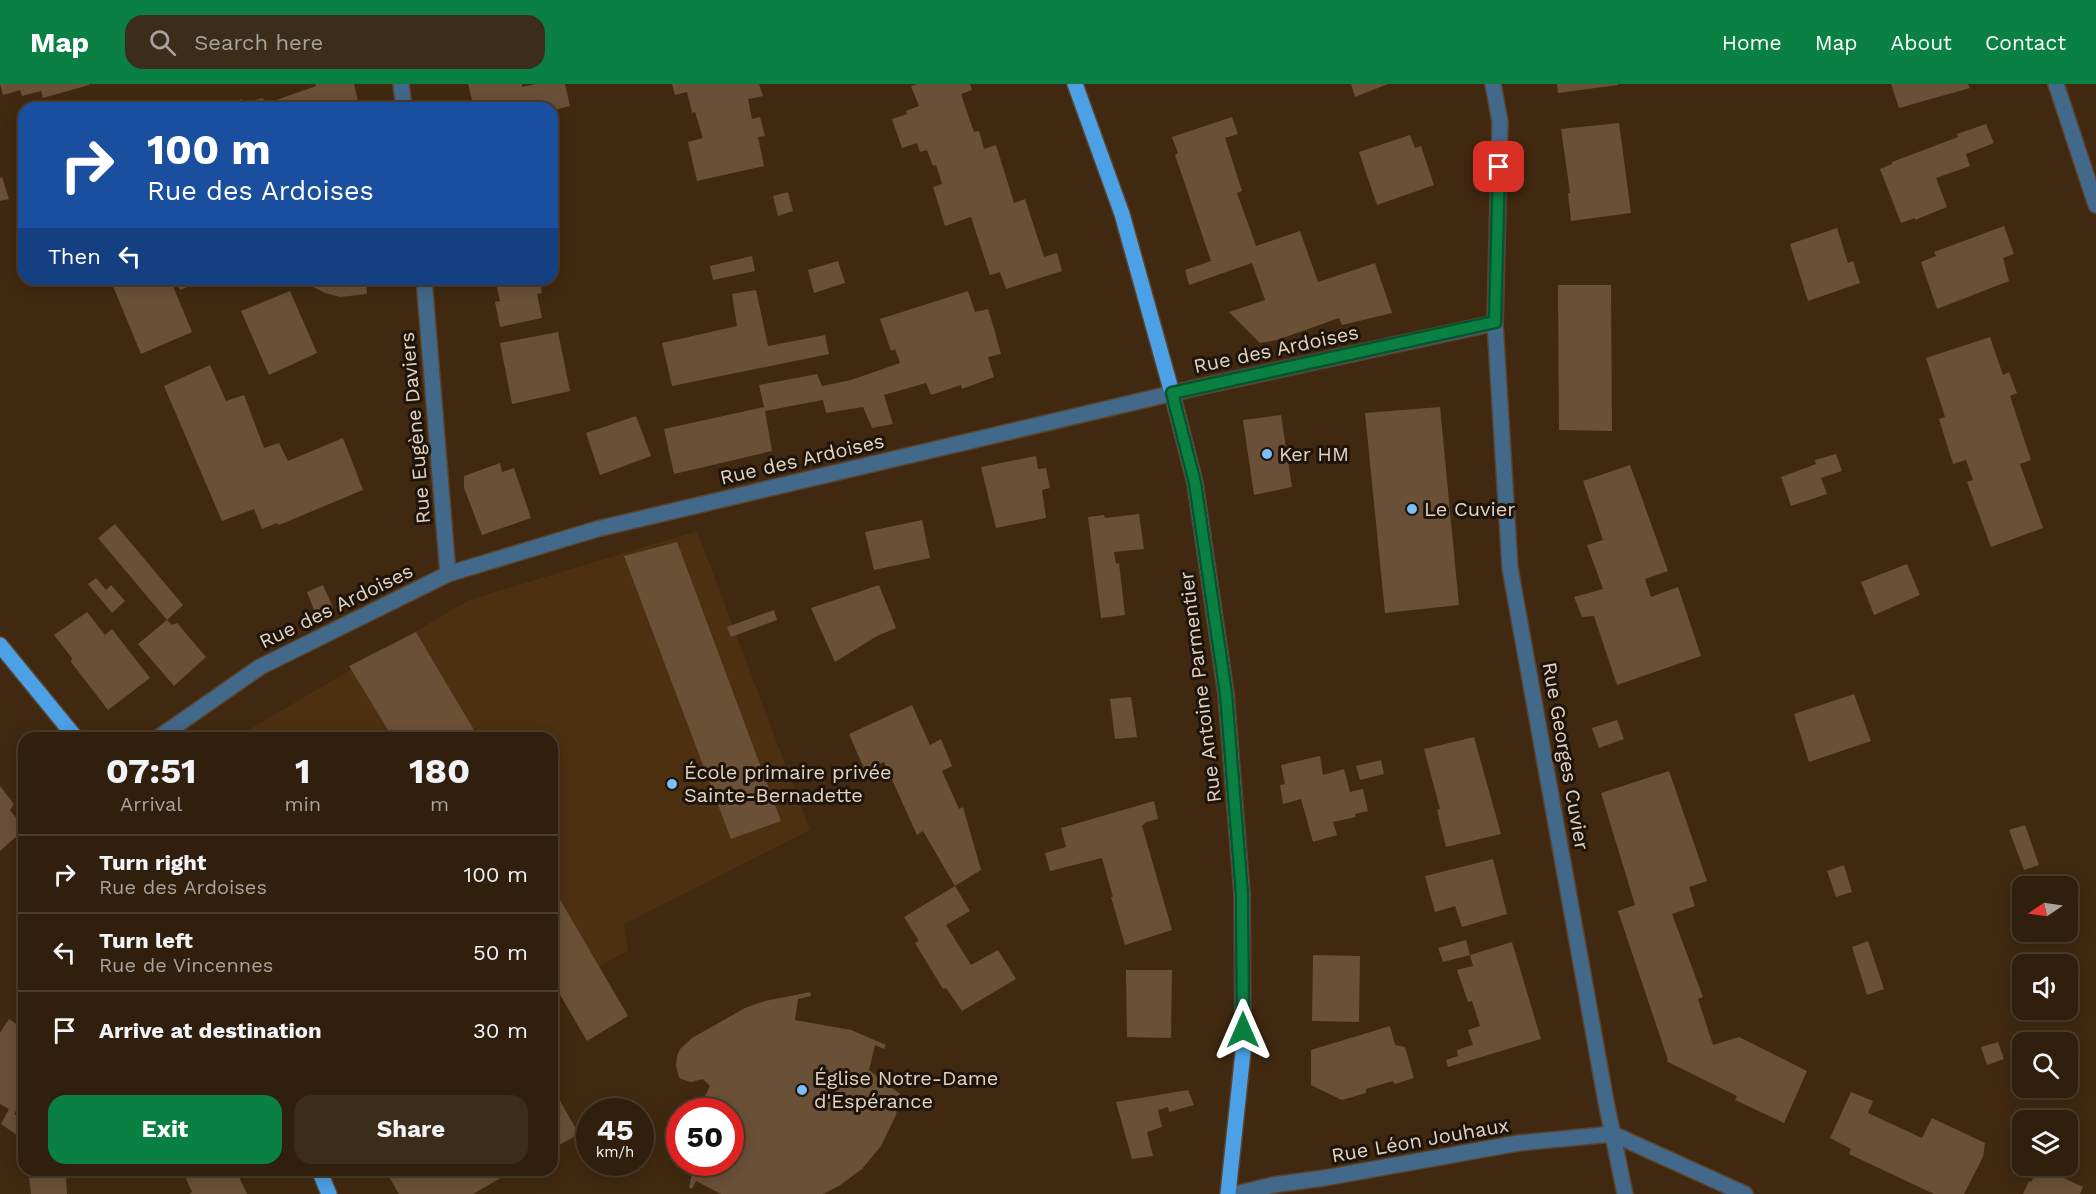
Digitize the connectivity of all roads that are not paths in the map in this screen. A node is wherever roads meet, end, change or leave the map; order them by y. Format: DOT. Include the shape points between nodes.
graph roads {
  1 [pos="401,84"];
  2 [pos="1076,84"];
  3 [pos="1493,84"];
  4 [pos="2056,84"];
  5 [pos="403,102"];
  6 [pos="2096,205"];
  7 [pos="424,285"];
  8 [pos="1495,322"];
  9 [pos="1172,393"];
  10 [pos="448,574"];
  11 [pos="0,645"];
  12 [pos="71,732"];
  13 [pos="167,732"];
  14 [pos="1612,1134"];
  15 [pos="322,1176"];
  16 [pos="329,1194"];
  17 [pos="1228,1194"];
  18 [pos="1235,1194"];
  19 [pos="1625,1194"];
  20 [pos="1745,1194"];
  1 -- 5 [label="street"];
  2 -- 9 [label="main road, Rue Antoine Parmentier" via="1122,214"];
  3 -- 8 [label="street, Rue Georges Cuvier" via="1500,122"];
  4 -- 6 [label="street"];
  7 -- 10 [label="street, Rue Eugène Daviers"];
  8 -- 9 [label="street, Rue des Ardoises"];
  8 -- 14 [label="street, Rue Georges Cuvier" via="1510,568"];
  9 -- 10 [label="street, Rue des Ardoises" via="597,529"];
  9 -- 17 [label="main road, Rue Antoine Parmentier" via="1195,483 1226,694 1242,894 1243,1052"];
  10 -- 13 [label="street, Rue des Ardoises" via="260,667"];
  11 -- 12 [label="main road"];
  14 -- 18 [label="street, Rue Léon Jouhaux" via="1519,1143"];
  14 -- 19 [label="street, Rue Georges Cuvier"];
  14 -- 20 [label="street"];
  15 -- 16 [label="main road"];
}
